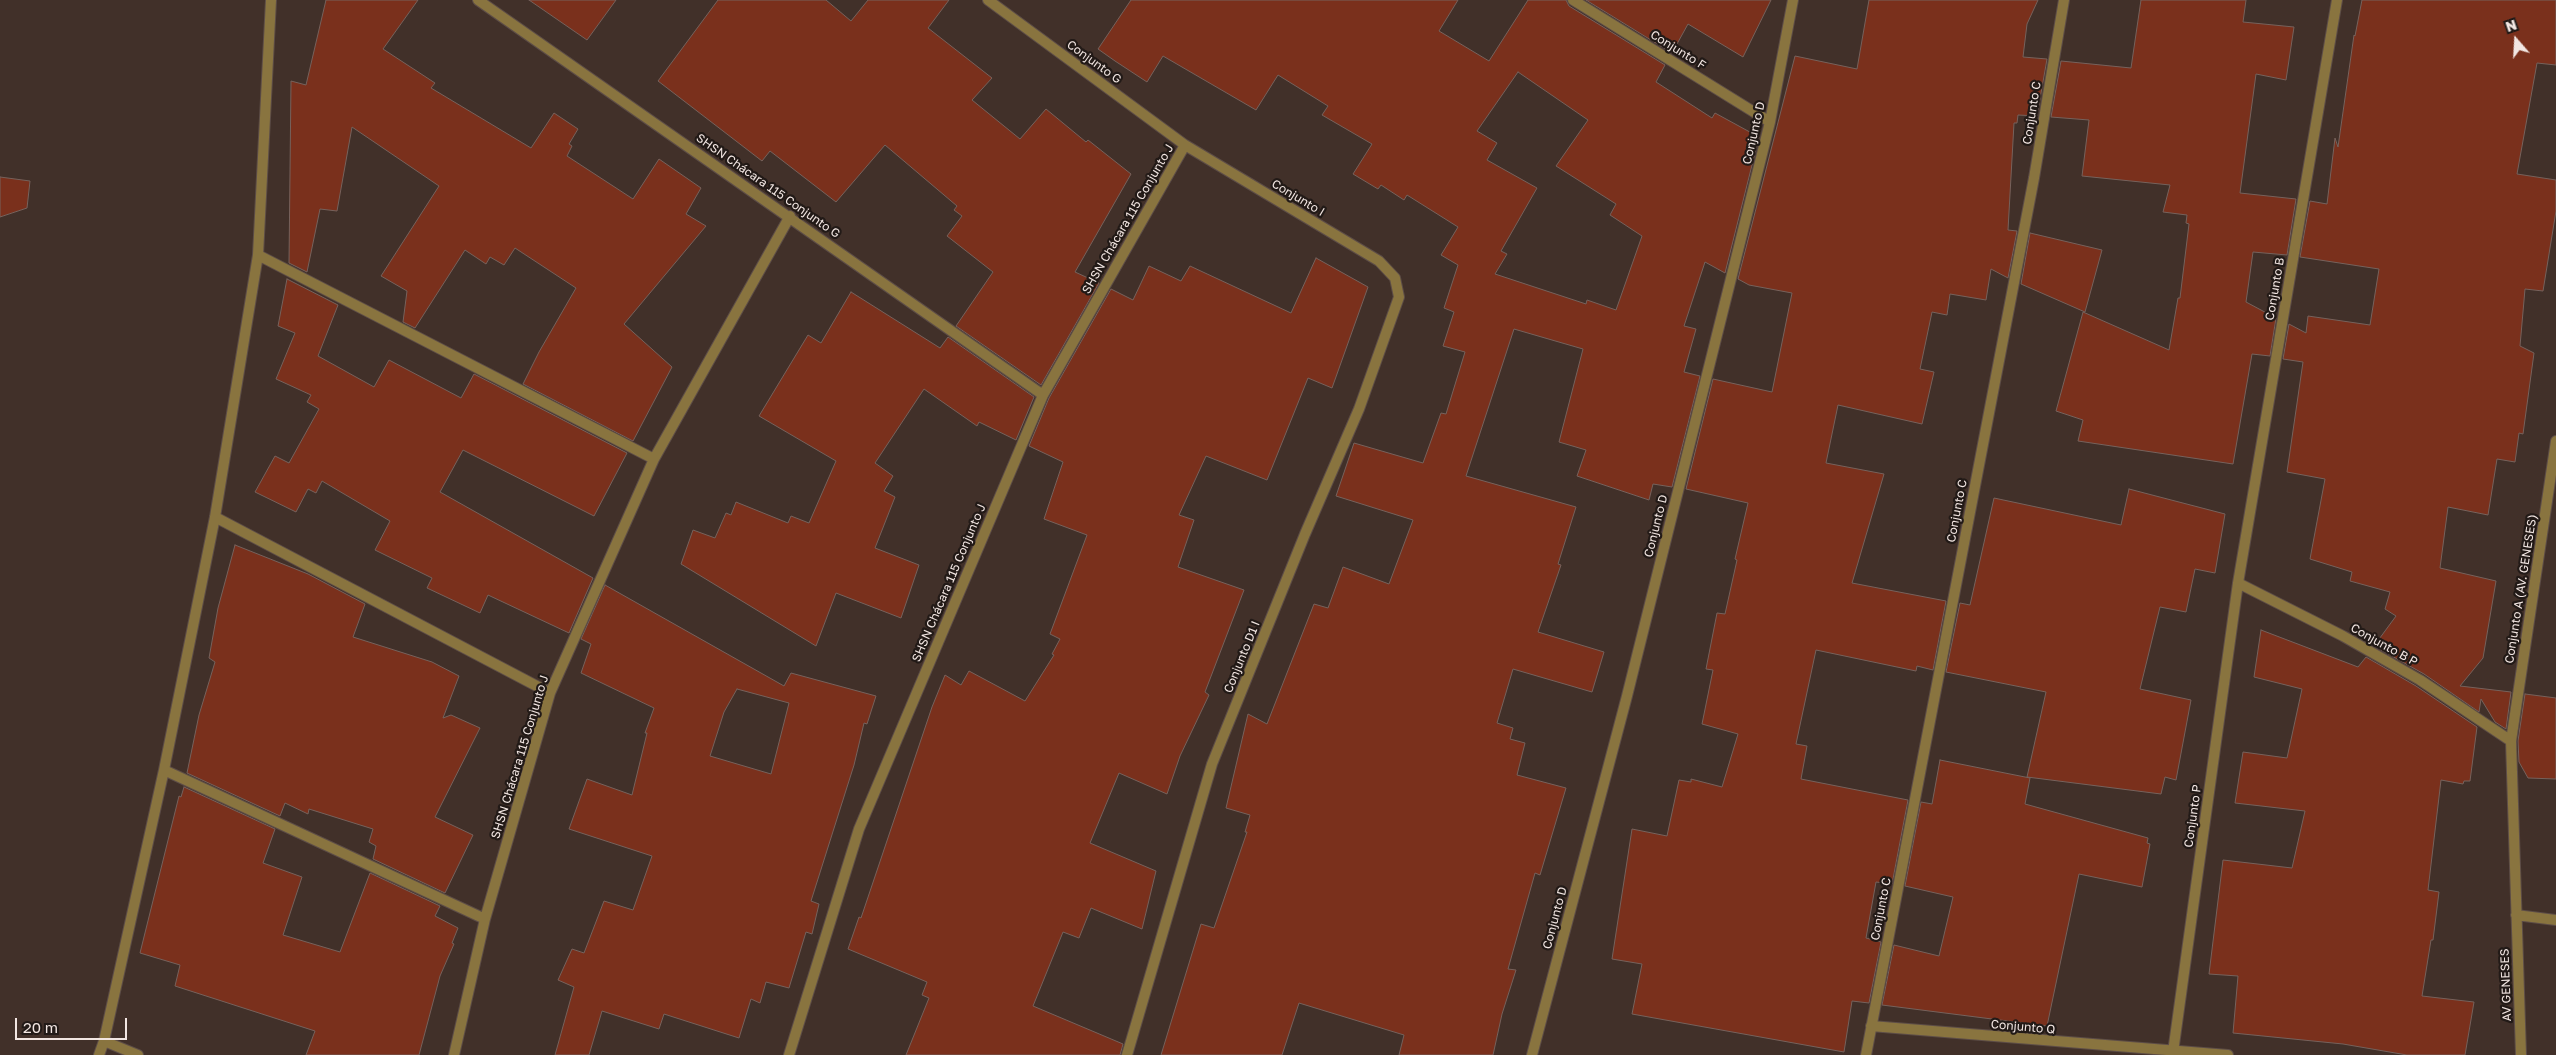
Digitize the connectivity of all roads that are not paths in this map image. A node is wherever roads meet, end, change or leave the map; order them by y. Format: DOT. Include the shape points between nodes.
graph roads {
  1 [pos="271,0"];
  2 [pos="478,0"];
  3 [pos="988,0"];
  4 [pos="1573,0"];
  5 [pos="1793,0"];
  6 [pos="2064,0"];
  7 [pos="2336,0"];
  8 [pos="1770,122"];
  9 [pos="1185,145"];
  10 [pos="790,216"];
  11 [pos="258,255"];
  12 [pos="1395,278"];
  13 [pos="1042,395"];
  14 [pos="2556,441"];
  15 [pos="654,459"];
  16 [pos="215,517"];
  17 [pos="2238,583"];
  18 [pos="550,692"];
  19 [pos="2511,741"];
  20 [pos="164,770"];
  21 [pos="2516,914"];
  22 [pos="485,919"];
  23 [pos="2556,920"];
  24 [pos="1871,1026"];
  25 [pos="104,1041"];
  26 [pos="2173,1052"];
  27 [pos="99,1055"];
  28 [pos="138,1055"];
  29 [pos="454,1055"];
  30 [pos="789,1055"];
  31 [pos="1127,1055"];
  32 [pos="1532,1055"];
  33 [pos="1866,1055"];
  34 [pos="2228,1055"];
  35 [pos="2522,1055"];
  1 -- 11 [label="street"];
  2 -- 10 [label="street, SHSN Chácara 115 Conjunto G"];
  3 -- 9 [label="street, Conjunto G"];
  4 -- 8 [label="street, Conjunto F"];
  5 -- 8 [label="street, Conjunto D"];
  6 -- 24 [label="street, Conjunto C" via="2034,178"];
  7 -- 17 [label="street, Conjunto B"];
  8 -- 32 [label="street, Conjunto D" via="1627,696"];
  9 -- 12 [label="street, Conjunto I" via="1379,260"];
  9 -- 13 [label="street, SHSN Chácara 115 Conjunto J"];
  10 -- 13 [label="street, SHSN Chácara 115 Conjunto G"];
  10 -- 15 [label="street, SHSN Chácara 115 Conjunto J"];
  11 -- 15 [label="street"];
  11 -- 16 [label="street"];
  12 -- 31 [label="street, Conjunto D1 I" via="1399,297 1360,409 1305,534 1212,764"];
  13 -- 30 [label="street, SHSN Chácara 115 Conjunto J" via="859,828"];
  14 -- 19 [label="street, Conjunto A (AV. GENESES)"];
  15 -- 18 [label="street, SHSN Chácara 115 Conjunto J"];
  16 -- 18 [label="street"];
  16 -- 20 [label="street"];
  17 -- 19 [label="street, Conjunto B P" via="2343,636 2420,680"];
  17 -- 26 [label="street, Conjunto P"];
  18 -- 22 [label="street, SHSN Chácara 115 Conjunto J"];
  19 -- 21 [label="street"];
  20 -- 22 [label="street"];
  20 -- 25 [label="street"];
  21 -- 23 [label="street"];
  21 -- 35 [label="street, AV GENESES"];
  22 -- 29 [label="street, SHSN Chácara 115 Conjunto J"];
  24 -- 26 [label="street, Conjunto Q"];
  24 -- 33 [label="street, Conjunto C"];
  25 -- 27 [label="street"];
  25 -- 28 [label="street"];
  26 -- 34 [label="street, Conjunto Q"];
}
